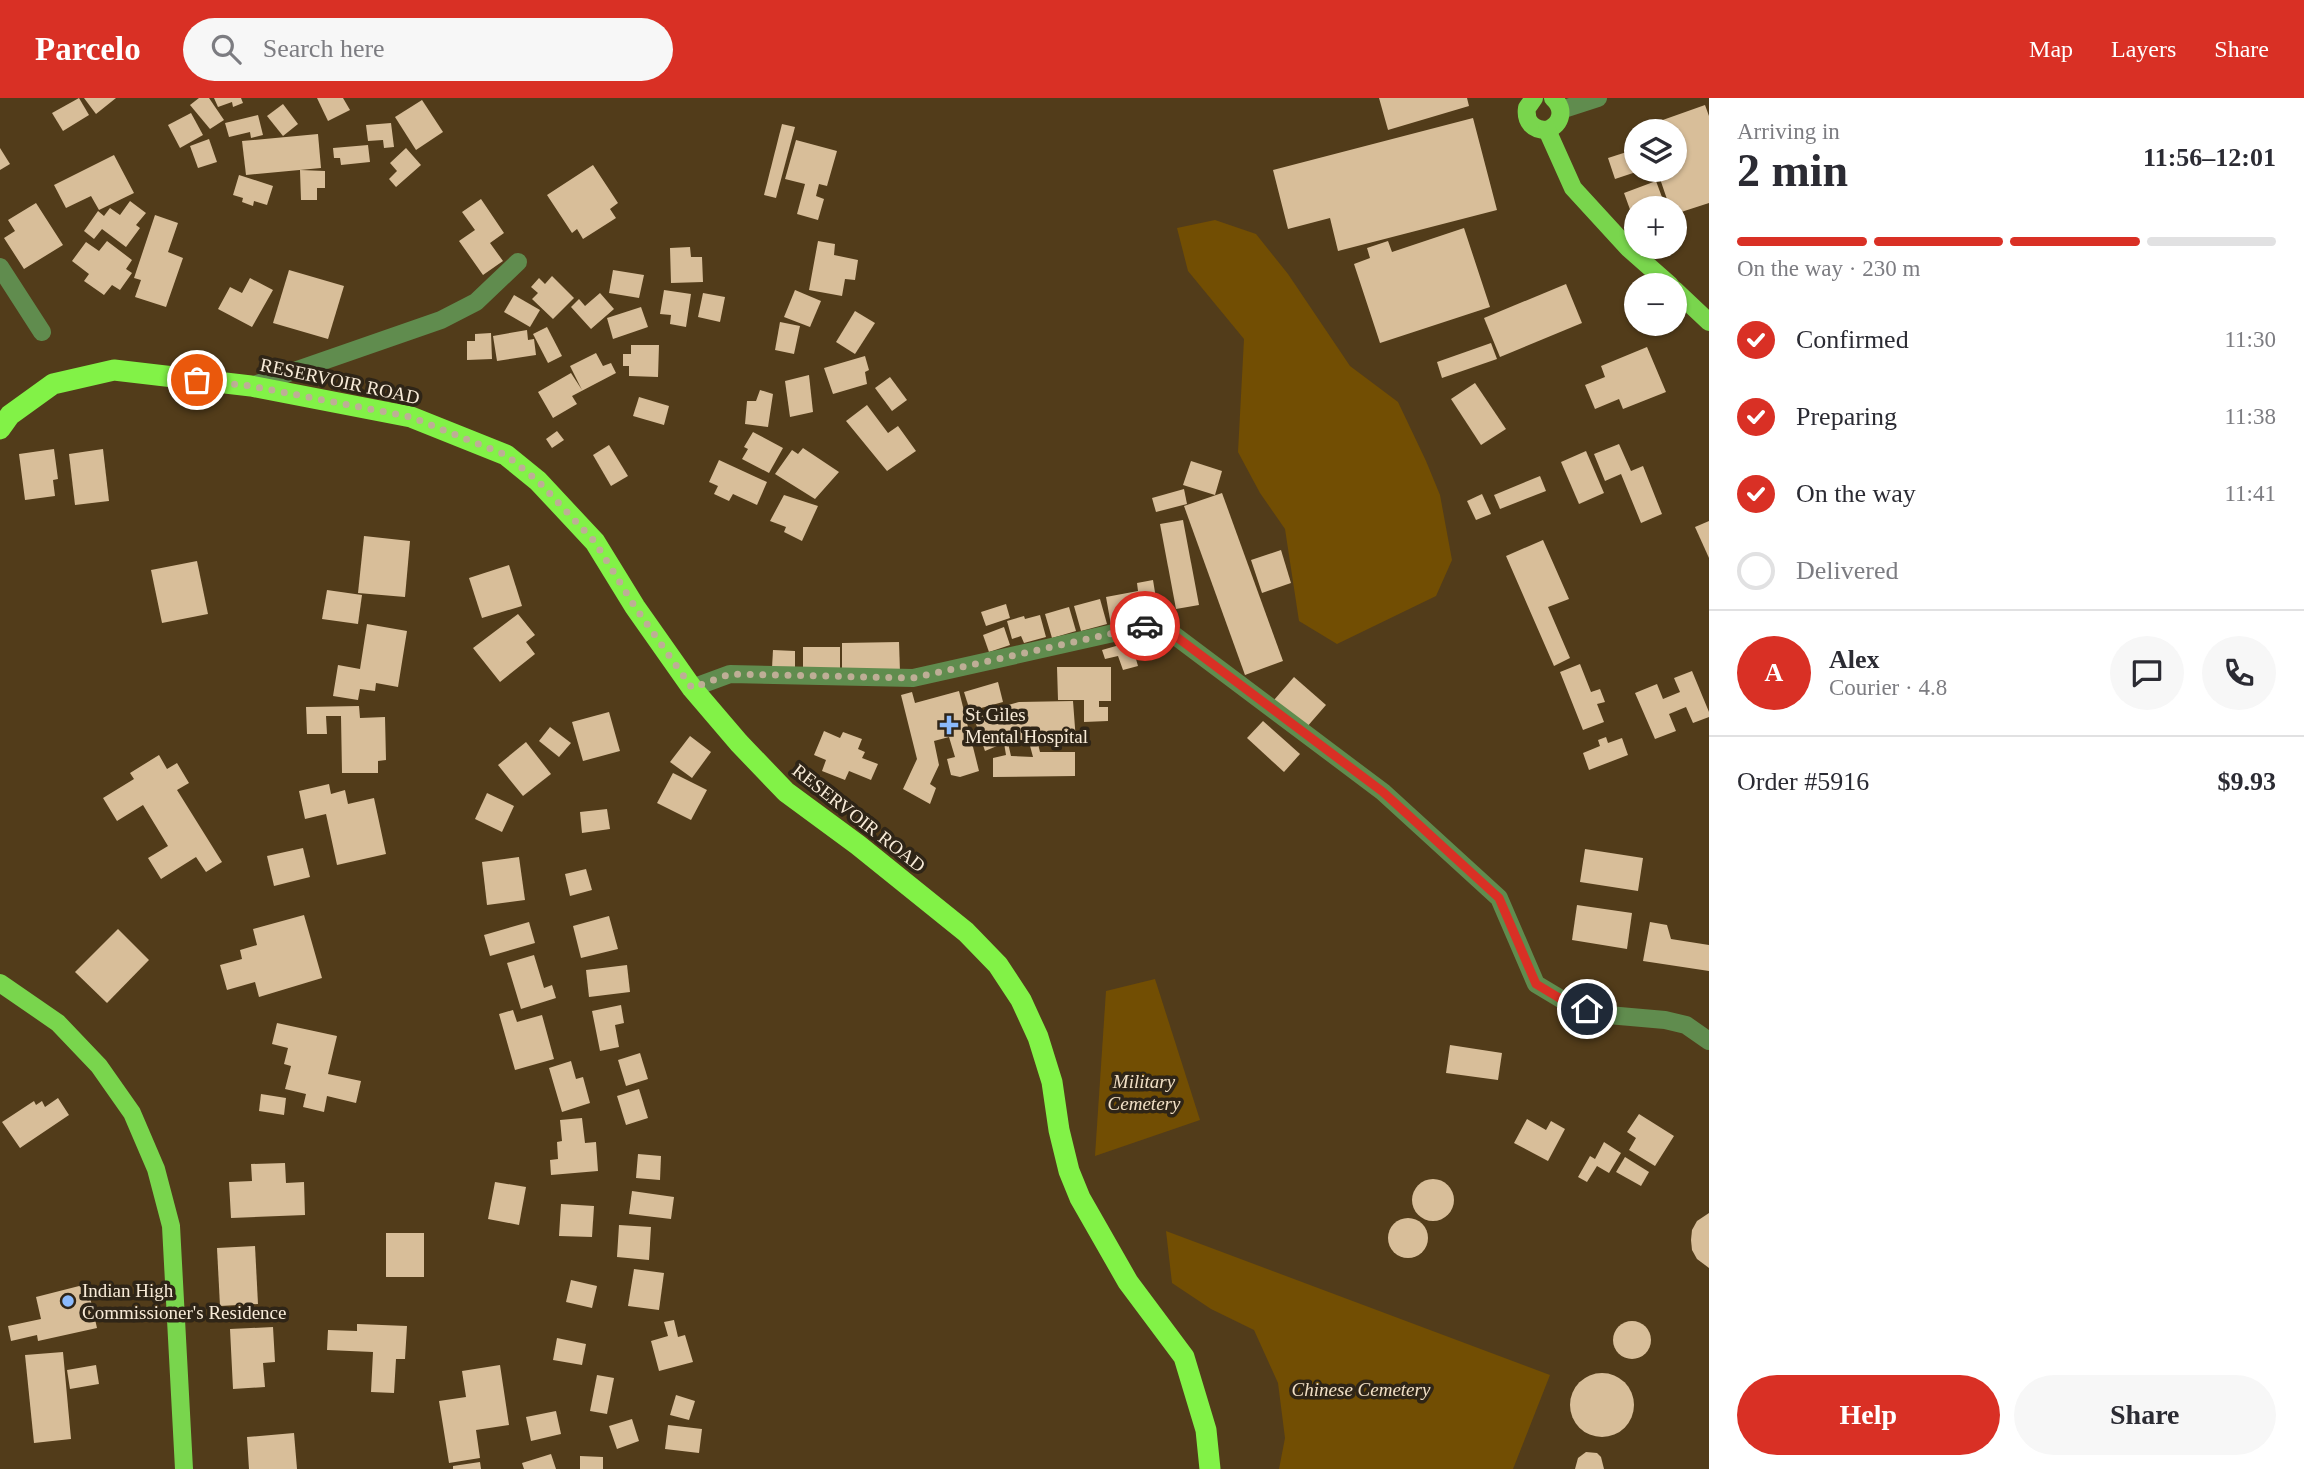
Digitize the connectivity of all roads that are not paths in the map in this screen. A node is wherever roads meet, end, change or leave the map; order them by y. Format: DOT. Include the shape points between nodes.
graph roads {
  1 [pos="1533,98"];
  2 [pos="1598,98"];
  3 [pos="1557,104"];
  4 [pos="1546,130"];
  5 [pos="519,262"];
  6 [pos="0,267"];
  7 [pos="1656,273"];
  8 [pos="1687,301"];
  9 [pos="1709,322"];
  10 [pos="43,332"];
  11 [pos="251,386"];
  12 [pos="0,429"];
  13 [pos="692,688"];
  14 [pos="0,983"];
  15 [pos="1709,1041"];
  16 [pos="184,1469"];
  17 [pos="1210,1469"];
  1 -- 4 [label="main road" via="1527,108 1528,120 1535,128"];
  2 -- 3 [label="street"];
  3 -- 4 [label="main road" via="1558,122"];
  4 -- 7 [label="main road" via="1573,188"];
  5 -- 11 [label="street" via="475,302 441,320"];
  6 -- 10 [label="street"];
  8 -- 9 [label="main road"];
  11 -- 12 [label="highway, RESERVOIR ROAD" via="114,370 53,384 10,415"];
  11 -- 13 [label="highway, RESERVOIR ROAD" via="411,417 506,455 538,481 595,542"];
  13 -- 15 [label="street" via="730,674 913,678 1158,623 1383,792 1499,898 1536,984 1566,1002 1608,1015 1686,1025"];
  13 -- 17 [label="highway, RESERVOIR ROAD" via="786,792 966,932 998,965 1038,1037 1069,1171 1080,1198 1128,1282 1184,1357 1206,1430"];
  14 -- 16 [label="main road" via="58,1023 99,1066 132,1113 156,1169 171,1226"];
}
